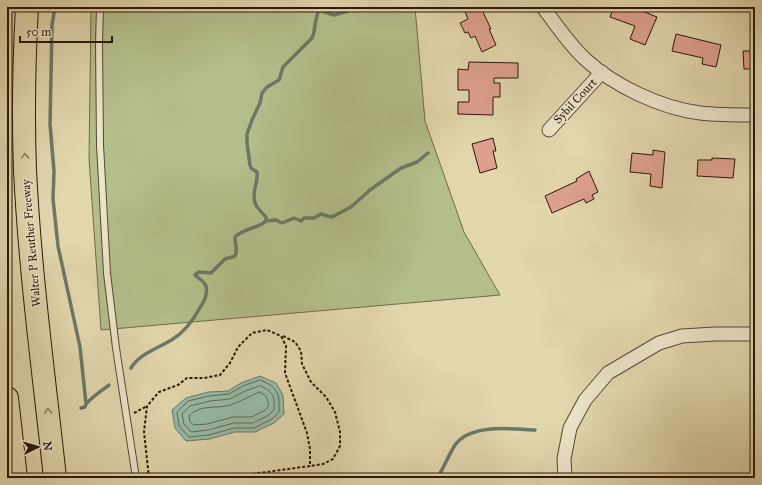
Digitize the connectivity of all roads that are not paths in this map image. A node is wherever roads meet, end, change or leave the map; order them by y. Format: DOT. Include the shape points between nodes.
graph roads {
  1 [pos="27,7"];
  2 [pos="100,7"];
  3 [pos="543,7"];
  4 [pos="602,72"];
  5 [pos="755,115"];
  6 [pos="549,130"];
  7 [pos="755,334"];
  8 [pos="7,398"];
  9 [pos="16,478"];
  10 [pos="55,478"];
  11 [pos="136,478"];
  12 [pos="566,478"];
  10 -- 1 [label="highway, Walter P Reuther Freeway, one-way" via="33,274 25,171"];
  2 -- 11 [label="lane" via="100,145 107,272"];
  3 -- 4 [label="street" via="566,38"];
  4 -- 5 [label="street" via="634,93 668,106 700,113"];
  4 -- 6 [label="street, Sybil Court"];
  7 -- 12 [label="street" via="682,336 659,343 608,373 585,400 570,428 564,459"];
  8 -- 9 [label="highway"];
}
